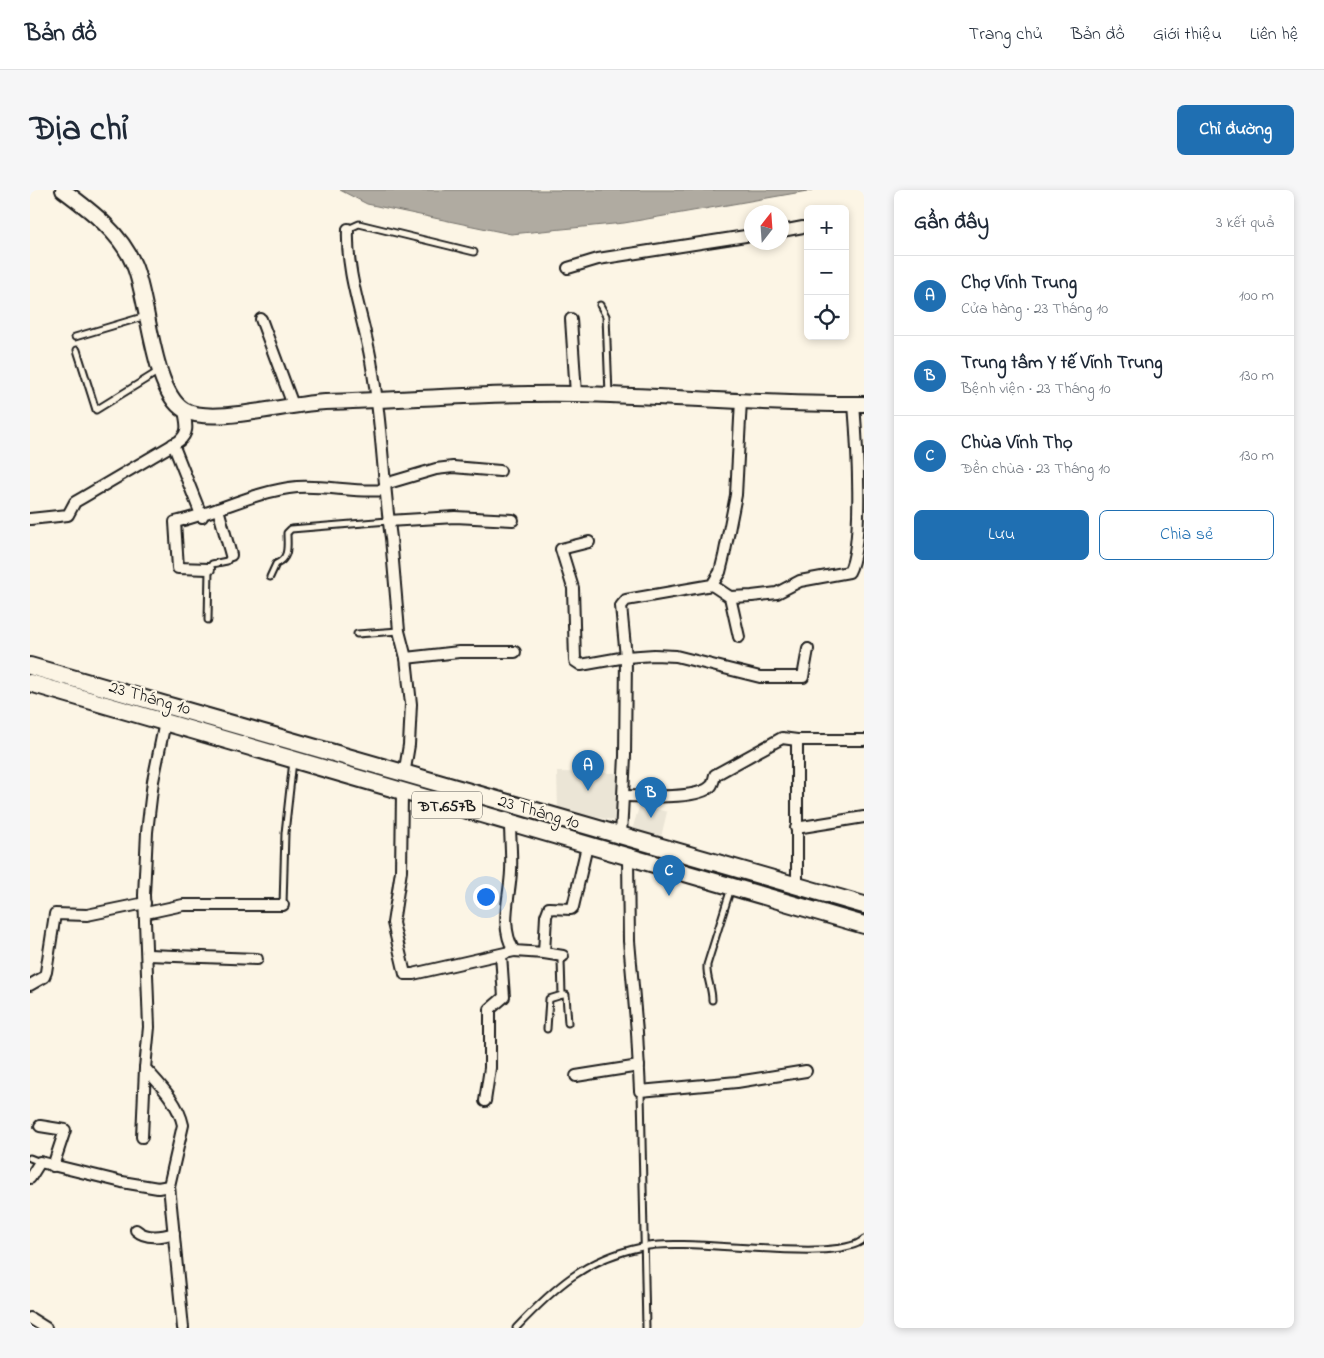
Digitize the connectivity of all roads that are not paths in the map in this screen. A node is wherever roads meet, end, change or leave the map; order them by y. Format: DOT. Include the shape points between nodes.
graph roads {
  1 [pos="67,191"];
  2 [pos="804,227"];
  3 [pos="348,229"];
  4 [pos="789,229"];
  5 [pos="744,236"];
  6 [pos="474,252"];
  7 [pos="568,268"];
  8 [pos="600,305"];
  9 [pos="148,316"];
  10 [pos="261,319"];
  11 [pos="571,319"];
  12 [pos="75,337"];
  13 [pos="77,350"];
  14 [pos="160,371"];
  15 [pos="576,394"];
  16 [pos="609,396"];
  17 [pos="377,400"];
  18 [pos="741,400"];
  19 [pos="859,404"];
  20 [pos="293,405"];
  21 [pos="184,410"];
  22 [pos="173,444"];
  23 [pos="500,471"];
  24 [pos="385,487"];
  25 [pos="218,509"];
  26 [pos="202,516"];
  27 [pos="30,519"];
  28 [pos="513,520"];
  29 [pos="388,521"];
  30 [pos="589,542"];
  31 [pos="231,555"];
  32 [pos="209,569"];
  33 [pos="270,577"];
  34 [pos="712,585"];
  35 [pos="730,597"];
  36 [pos="208,620"];
  37 [pos="399,631"];
  38 [pos="357,634"];
  39 [pos="739,637"];
  40 [pos="808,649"];
  41 [pos="515,652"];
  42 [pos="626,657"];
  43 [pos="406,658"];
  44 [pos="30,666"];
  45 [pos="30,683"];
  46 [pos="165,722"];
  47 [pos="797,740"];
  48 [pos="864,740"];
  49 [pos="293,761"];
  50 [pos="404,775"];
  51 [pos="402,792"];
  52 [pos="624,796"];
  53 [pos="864,817"];
  54 [pos="510,824"];
  55 [pos="796,828"];
  56 [pos="622,835"];
  57 [pos="587,846"];
  58 [pos="628,858"];
  59 [pos="766,877"];
  60 [pos="797,886"];
  61 [pos="731,888"];
  62 [pos="760,896"];
  63 [pos="283,904"];
  64 [pos="864,905"];
  65 [pos="146,908"];
  66 [pos="864,925"];
  67 [pos="514,951"];
  68 [pos="544,953"];
  69 [pos="148,955"];
  70 [pos="502,955"];
  71 [pos="563,956"];
  72 [pos="256,958"];
  73 [pos="30,985"];
  74 [pos="562,994"];
  75 [pos="712,1000"];
  76 [pos="568,1023"];
  77 [pos="547,1028"];
  78 [pos="639,1066"];
  79 [pos="146,1068"];
  80 [pos="806,1071"];
  81 [pos="576,1076"];
  82 [pos="641,1092"];
  83 [pos="485,1101"];
  84 [pos="40,1126"];
  85 [pos="142,1137"];
  86 [pos="35,1160"];
  87 [pos="53,1166"];
  88 [pos="30,1178"];
  89 [pos="170,1186"];
  90 [pos="136,1230"];
  91 [pos="174,1233"];
  92 [pos="864,1239"];
  93 [pos="644,1246"];
  94 [pos="30,1318"];
  95 [pos="46,1328"];
  96 [pos="183,1328"];
  97 [pos="516,1328"];
  98 [pos="646,1328"];
  1 -- 9 [label="street" via="97,216 130,256"];
  2 -- 4 [label="street"];
  3 -- 6 [label="lane" via="359,224"];
  3 -- 17 [label="street" via="349,270 368,342"];
  5 -- 7 [label="street" via="598,259"];
  8 -- 16 [label="lane" via="606,316"];
  9 -- 12 [label="lane"];
  9 -- 14 [label="street"];
  10 -- 20 [label="street"];
  11 -- 15 [label="street"];
  13 -- 14 [label="lane" via="96,410"];
  14 -- 21 [label="street" via="170,394"];
  15 -- 16 [label="street"];
  15 -- 17 [label="street"];
  16 -- 18 [label="street"];
  17 -- 20 [label="street"];
  17 -- 24 [label="street"];
  18 -- 19 [label="street"];
  18 -- 34 [label="street" via="737,487 720,572"];
  19 -- 35 [label="street" via="861,491 854,566 849,572 800,581 778,593"];
  20 -- 21 [label="street" via="229,415 206,415"];
  21 -- 22 [label="street" via="187,430"];
  22 -- 26 [label="street"];
  22 -- 27 [label="street" via="75,502 68,515"];
  23 -- 24 [label="street" via="436,468"];
  24 -- 25 [label="street" via="298,487"];
  24 -- 29 [label="street"];
  25 -- 26 [label="street"];
  25 -- 31 [label="street"];
  26 -- 32 [label="street" via="175,522 178,568"];
  28 -- 29 [label="street" via="455,517"];
  29 -- 33 [label="lane" via="291,529 287,533 287,556 276,564"];
  29 -- 37 [label="street"];
  30 -- 42 [label="street" via="561,549 573,588 575,661 591,665"];
  31 -- 32 [label="lane" via="227,561 212,564"];
  32 -- 36 [label="lane"];
  34 -- 35 [label="street"];
  34 -- 42 [label="street" via="626,600 621,606 620,616"];
  35 -- 39 [label="street"];
  37 -- 38 [label="lane"];
  37 -- 43 [label="street"];
  40 -- 42 [label="street" via="803,678 760,677 676,656"];
  41 -- 43 [label="street" via="459,652"];
  42 -- 52 [label="street"];
  43 -- 50 [label="street" via="411,704"];
  44 -- 50 [label="main road, 23 Tháng 10 / ĐT.657B"];
  45 -- 46 [label="main road, 23 Tháng 10 / ĐT.657B"];
  46 -- 49 [label="main road, 23 Tháng 10 / ĐT.657B"];
  46 -- 65 [label="street" via="149,815"];
  47 -- 48 [label="street"];
  47 -- 52 [label="street" via="782,738 758,750 715,775 712,785 703,792 663,797"];
  47 -- 55 [label="street"];
  49 -- 51 [label="main road, 23 Tháng 10 / ĐT.657B"];
  49 -- 63 [label="lane" via="284,833"];
  50 -- 51 [label="main road"];
  50 -- 56 [label="main road, 23 Tháng 10 / ĐT.657B"];
  51 -- 54 [label="main road, 23 Tháng 10 / ĐT.657B"];
  51 -- 70 [label="street" via="401,871 393,923 405,974"];
  52 -- 56 [label="street"];
  53 -- 55 [label="street"];
  54 -- 57 [label="main road, 23 Tháng 10 / ĐT.657B"];
  54 -- 67 [label="street" via="512,869 506,913"];
  55 -- 60 [label="street"];
  56 -- 59 [label="main road, 23 Tháng 10 / ĐT.657B"];
  57 -- 58 [label="main road, 23 Tháng 10 / ĐT.657B"];
  57 -- 68 [label="street" via="573,907 550,908 546,916"];
  58 -- 61 [label="main road, 23 Tháng 10 / ĐT.657B"];
  58 -- 78 [label="street" via="629,941"];
  59 -- 60 [label="main road, 23 Tháng 10 / ĐT.657B"];
  59 -- 62 [label="main road"];
  60 -- 64 [label="main road, 23 Tháng 10 / ĐT.657B"];
  61 -- 62 [label="main road, 23 Tháng 10 / ĐT.657B"];
  61 -- 75 [label="lane" via="707,965 706,976"];
  62 -- 66 [label="main road, 23 Tháng 10 / ĐT.657B"];
  63 -- 65 [label="street"];
  65 -- 69 [label="street"];
  65 -- 73 [label="street" via="87,915 55,914 44,978"];
  67 -- 68 [label="street"];
  67 -- 70 [label="street"];
  68 -- 71 [label="street"];
  69 -- 72 [label="street"];
  69 -- 79 [label="street"];
  70 -- 83 [label="street" via="505,991 504,997 490,1009 490,1068"];
  71 -- 74 [label="lane"];
  74 -- 76 [label="lane" via="566,995"];
  74 -- 77 [label="lane" via="549,999"];
  78 -- 81 [label="street"];
  78 -- 82 [label="street"];
  79 -- 85 [label="street"];
  79 -- 89 [label="street" via="171,1098 183,1125"];
  80 -- 82 [label="street"];
  82 -- 93 [label="lane"];
  84 -- 87 [label="street" via="65,1130"];
  86 -- 87 [label="street"];
  86 -- 88 [label="street"];
  87 -- 89 [label="street" via="140,1185"];
  89 -- 91 [label="street"];
  90 -- 91 [label="street" via="154,1236"];
  91 -- 96 [label="street"];
  92 -- 93 [label="lane" via="849,1248 819,1252 683,1244"];
  93 -- 97 [label="lane" via="581,1269"];
  93 -- 98 [label="lane"];
  94 -- 95 [label="street"];
}
